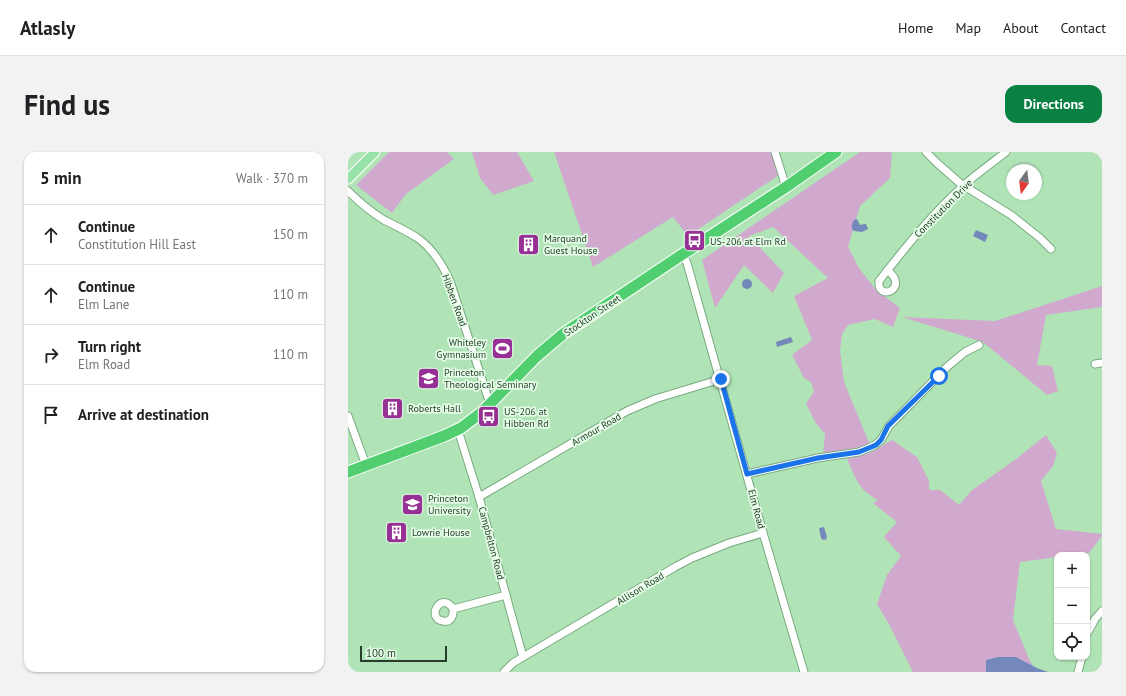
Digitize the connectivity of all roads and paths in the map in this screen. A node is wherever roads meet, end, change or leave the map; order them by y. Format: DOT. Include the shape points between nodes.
graph roads {
  1 [pos="375,152"];
  2 [pos="775,152"];
  3 [pos="836,152"];
  4 [pos="926,152"];
  5 [pos="1006,152"];
  6 [pos="348,179"];
  7 [pos="963,186"];
  8 [pos="786,187"];
  9 [pos="348,191"];
  10 [pos="1051,249"];
  11 [pos="683,254"];
  12 [pos="887,270"];
  13 [pos="979,345"];
  14 [pos="721,379"];
  15 [pos="490,404"];
  16 [pos="348,416"];
  17 [pos="458,430"];
  18 [pos="366,465"];
  19 [pos="348,472"];
  20 [pos="747,474"];
  21 [pos="479,497"];
  22 [pos="764,534"];
  23 [pos="506,595"];
  24 [pos="453,609"];
  25 [pos="1102,611"];
  26 [pos="1090,624"];
  27 [pos="523,657"];
  28 [pos="1081,660"];
  29 [pos="504,672"];
  30 [pos="804,672"];
  31 [pos="1078,672"];
  1 -- 6 [label="main road"];
  2 -- 8 [label="street"];
  3 -- 8 [label="highway, Stockton Street"];
  4 -- 7 [label="street"];
  5 -- 7 [label="street, Constitution Drive"];
  7 -- 10 [label="street" via="1012,215"];
  7 -- 12 [label="street, Constitution Drive" via="932,216"];
  8 -- 11 [label="highway, Stockton Street"];
  9 -- 15 [label="street, Hibben Road" via="371,211 419,239 438,258 450,281"];
  11 -- 14 [label="street, Elm Road"];
  11 -- 15 [label="highway, Stockton Street" via="563,334 537,356"];
  13 -- 20 [label="street" via="965,352 948,366 888,426 876,445 859,452 818,458"];
  14 -- 20 [label="street, Elm Road"];
  14 -- 21 [label="street, Armour Road" via="655,399 627,411"];
  15 -- 17 [label="highway, Stockton Street"];
  16 -- 18 [label="street"];
  17 -- 18 [label="highway, Stockton Street"];
  17 -- 21 [label="street, Campbelton Road"];
  18 -- 19 [label="highway, Stockton Street"];
  20 -- 22 [label="street, Elm Road"];
  21 -- 23 [label="street, Campbelton Road"];
  22 -- 27 [label="street, Allison Road" via="729,543 692,558"];
  22 -- 30 [label="street, Elm Road"];
  23 -- 24 [label="street"];
  23 -- 27 [label="street, Campbelton Road"];
  25 -- 26 [label="street"];
  27 -- 29 [label="street, Allison Road"];
  28 -- 31 [label="street"];
}
